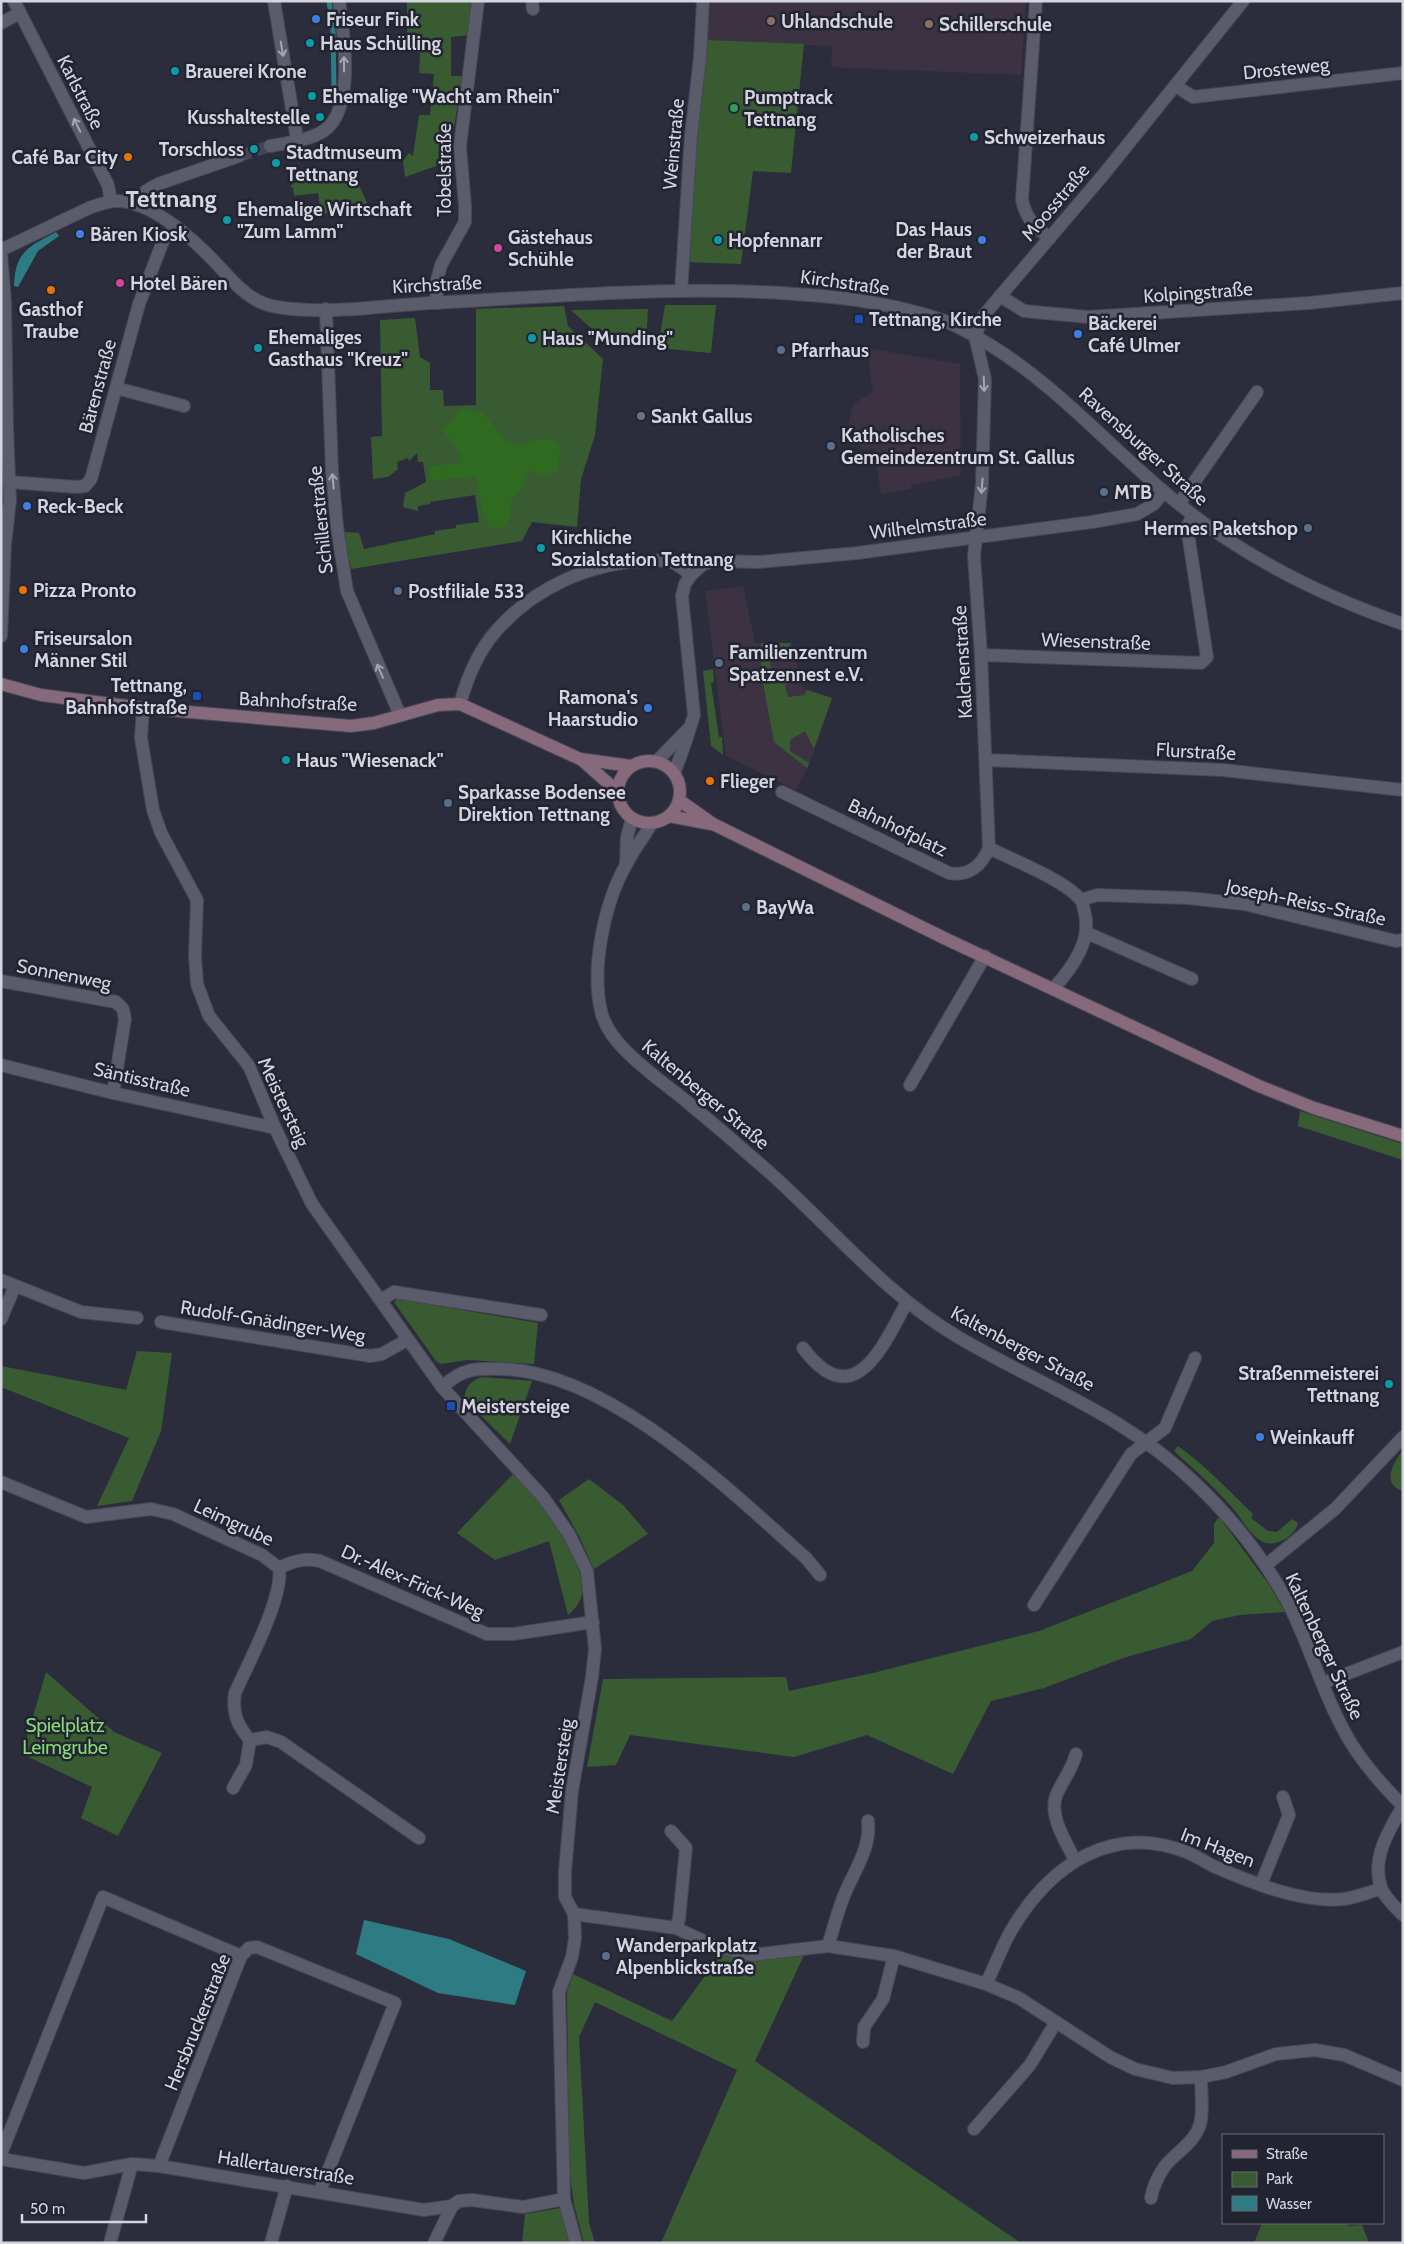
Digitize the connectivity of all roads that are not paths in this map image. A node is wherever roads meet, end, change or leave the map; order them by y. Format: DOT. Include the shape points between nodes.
graph roads {
  1 [pos="14,1"];
  2 [pos="274,1"];
  3 [pos="339,1"];
  4 [pos="478,1"];
  5 [pos="703,1"];
  6 [pos="1036,1"];
  7 [pos="1243,1"];
  8 [pos="20,13"];
  9 [pos="1,23"];
  10 [pos="1403,73"];
  11 [pos="1176,86"];
  12 [pos="297,139"];
  13 [pos="270,146"];
  14 [pos="239,156"];
  15 [pos="111,201"];
  16 [pos="137,206"];
  17 [pos="175,226"];
  18 [pos="1050,238"];
  19 [pos="1,251"];
  20 [pos="681,291"];
  21 [pos="1403,293"];
  22 [pos="1000,296"];
  23 [pos="437,303"];
  24 [pos="326,309"];
  25 [pos="975,336"];
  26 [pos="116,388"];
  27 [pos="1258,392"];
  28 [pos="184,406"];
  29 [pos="9,482"];
  30 [pos="1164,492"];
  31 [pos="1179,504"];
  32 [pos="1193,515"];
  33 [pos="976,538"];
  34 [pos="690,574"];
  35 [pos="1403,624"];
  36 [pos="1,636"];
  37 [pos="981,655"];
  38 [pos="1,684"];
  39 [pos="460,704"];
  40 [pos="143,708"];
  41 [pos="400,715"];
  42 [pos="688,729"];
  43 [pos="580,759"];
  44 [pos="986,760"];
  45 [pos="657,761"];
  46 [pos="631,766"];
  47 [pos="674,773"];
  48 [pos="1403,790"];
  49 [pos="618,792"];
  50 [pos="782,792"];
  51 [pos="679,800"];
  52 [pos="669,816"];
  53 [pos="632,818"];
  54 [pos="652,823"];
  55 [pos="713,824"];
  56 [pos="989,848"];
  57 [pos="626,863"];
  58 [pos="1082,900"];
  59 [pos="1087,933"];
  60 [pos="1403,940"];
  61 [pos="985,956"];
  62 [pos="1192,979"];
  63 [pos="1,981"];
  64 [pos="1054,988"];
  65 [pos="1,1065"];
  66 [pos="910,1085"];
  67 [pos="113,1093"];
  68 [pos="275,1128"];
  69 [pos="1403,1136"];
  70 [pos="1,1280"];
  71 [pos="15,1286"];
  72 [pos="381,1300"];
  73 [pos="907,1302"];
  74 [pos="541,1314"];
  75 [pos="137,1318"];
  76 [pos="1,1319"];
  77 [pos="161,1322"];
  78 [pos="407,1340"];
  79 [pos="803,1348"];
  80 [pos="1195,1358"];
  81 [pos="442,1387"];
  82 [pos="1403,1437"];
  83 [pos="1146,1442"];
  84 [pos="1,1482"];
  85 [pos="1266,1566"];
  86 [pos="279,1568"];
  87 [pos="820,1575"];
  88 [pos="1034,1605"];
  89 [pos="593,1622"];
  90 [pos="1403,1652"];
  91 [pos="1323,1683"];
  92 [pos="250,1740"];
  93 [pos="1076,1754"];
  94 [pos="233,1788"];
  95 [pos="1283,1797"];
  96 [pos="1403,1806"];
  97 [pos="868,1821"];
  98 [pos="672,1831"];
  99 [pos="419,1838"];
  100 [pos="1075,1860"];
  101 [pos="1261,1884"];
  102 [pos="1381,1889"];
  103 [pos="574,1914"];
  104 [pos="1403,1915"];
  105 [pos="676,1928"];
  106 [pos="828,1946"];
  107 [pos="241,1956"];
  108 [pos="894,1956"];
  109 [pos="986,1984"];
  110 [pos="1056,2022"];
  111 [pos="863,2042"];
  112 [pos="1201,2077"];
  113 [pos="1403,2080"];
  114 [pos="974,2129"];
  115 [pos="1,2154"];
  116 [pos="1,2160"];
  117 [pos="132,2164"];
  118 [pos="160,2166"];
  119 [pos="287,2186"];
  120 [pos="320,2191"];
  121 [pos="1151,2198"];
  122 [pos="564,2199"];
  123 [pos="452,2206"];
  124 [pos="110,2243"];
  125 [pos="270,2243"];
  126 [pos="434,2243"];
  127 [pos="576,2243"];
  1 -- 8 [label="street, Karlstraße"];
  2 -- 12 [label="street, one-way"];
  12 -- 3 [label="street, one-way" via="323,131 336,120 341,108 345,62"];
  4 -- 23 [label="street, Tobelstraße" via="460,146 464,222 441,265 436,284"];
  5 -- 20 [label="street, Weinstraße"];
  6 -- 18 [label="street" via="1022,200 1032,224"];
  7 -- 11 [label="street, Moosstraße"];
  8 -- 9 [label="street"];
  15 -- 8 [label="street, Karlstraße, one-way" via="108,185"];
  10 -- 11 [label="street, Drosteweg" via="1193,97"];
  11 -- 18 [label="street, Moosstraße"];
  12 -- 13 [label="street"];
  14 -- 16 [label="street" via="146,191"];
  15 -- 16 [label="street, Kirchstraße" via="120,200"];
  15 -- 19 [label="street" via="89,208"];
  16 -- 17 [label="street, Kirchstraße"];
  17 -- 24 [label="street, Kirchstraße" via="256,300 270,306"];
  17 -- 26 [label="street, Bärenstraße" via="163,241 139,304"];
  18 -- 22 [label="street, Moosstraße"];
  19 -- 29 [label="street" via="6,302"];
  20 -- 23 [label="street, Kirchstraße"];
  20 -- 25 [label="street, Kirchstraße" via="760,291 833,297 914,312 949,323"];
  21 -- 22 [label="street, Kolpingstraße" via="1088,317 1024,311"];
  22 -- 25 [label="street, Moosstraße" via="984,315"];
  23 -- 24 [label="street, Kirchstraße"];
  41 -- 24 [label="street, Schillerstraße, one-way" via="347,591 332,471"];
  25 -- 30 [label="street, Ravensburger Straße" via="1049,386"];
  25 -- 33 [label="street, Kalchenstraße, one-way" via="985,379 982,484"];
  26 -- 28 [label="street"];
  26 -- 29 [label="street, Bärenstraße" via="91,479 85,486"];
  27 -- 31 [label="street"];
  29 -- 36 [label="street"];
  30 -- 31 [label="street, Ravensburger Straße"];
  30 -- 33 [label="street, Wilhelmstraße" via="1154,504 1137,514"];
  31 -- 32 [label="street, Ravensburger Straße"];
  32 -- 35 [label="street, Ravensburger Straße" via="1221,536 1325,594"];
  32 -- 37 [label="street, Wiesenstraße" via="1187,526 1207,657 1202,663"];
  33 -- 34 [label="street, Wilhelmstraße" via="759,562 712,561"];
  33 -- 37 [label="street, Kalchenstraße" via="974,556"];
  34 -- 39 [label="street" via="672,562 634,562 582,573 549,588 510,616 496,631 465,683"];
  34 -- 42 [label="street" via="682,596 694,715"];
  37 -- 44 [label="street, Kalchenstraße"];
  38 -- 40 [label="main road, Bahnhofstraße" via="42,695"];
  39 -- 41 [label="main road, Bahnhofstraße" via="438,704"];
  39 -- 43 [label="main road, Bahnhofstraße"];
  40 -- 41 [label="main road, Bahnhofstraße" via="351,726"];
  40 -- 68 [label="street, Meistersteig" via="141,738 154,810 161,833 197,900 195,954 202,1002 208,1016 248,1066"];
  42 -- 45 [label="street"];
  42 -- 47 [label="street"];
  43 -- 46 [label="main road, Bahnhofstraße"];
  43 -- 49 [label="main road, Bahnhofstraße"];
  44 -- 48 [label="street, Flurstraße" via="1223,770"];
  44 -- 56 [label="street, Kalchenstraße"];
  45 -- 46 [label="main road, Bahnhofstraße" via="643,761"];
  45 -- 47 [label="main road"];
  46 -- 49 [label="main road" via="622,777"];
  47 -- 51 [label="main road" via="680,786"];
  49 -- 53 [label="main road, Bahnhofstraße" via="622,806"];
  50 -- 56 [label="street, Bahnhofplatz" via="949,873 959,875 978,867"];
  51 -- 52 [label="main road"];
  51 -- 55 [label="main road"];
  52 -- 54 [label="main road"];
  52 -- 55 [label="main road"];
  53 -- 54 [label="main road"];
  53 -- 57 [label="street, Kaltenberger Straße"];
  54 -- 57 [label="street, Kaltenberger Straße"];
  55 -- 61 [label="main road"];
  56 -- 58 [label="street" via="1059,884"];
  57 -- 73 [label="street, Kaltenberger Straße" via="613,896 599,951 598,997 605,1024 624,1049 770,1173"];
  58 -- 59 [label="street"];
  58 -- 60 [label="street, Joseph-Reiss-Straße" via="1097,895 1188,898 1244,904 1396,941"];
  59 -- 62 [label="street"];
  59 -- 64 [label="street" via="1074,962"];
  61 -- 64 [label="main road"];
  61 -- 66 [label="street"];
  63 -- 67 [label="street, Sonnenweg" via="116,1002 123,1009 125,1019"];
  64 -- 69 [label="main road" via="1259,1086 1314,1108"];
  65 -- 67 [label="street, Säntisstraße"];
  67 -- 68 [label="street, Säntisstraße"];
  68 -- 72 [label="street, Meistersteig" via="312,1204"];
  70 -- 71 [label="street"];
  71 -- 75 [label="street" via="81,1312"];
  71 -- 76 [label="street"];
  72 -- 74 [label="street" via="394,1292"];
  72 -- 78 [label="street, Meistersteig"];
  73 -- 79 [label="street" via="882,1349 866,1368 853,1376 835,1374 815,1365"];
  73 -- 83 [label="street, Kaltenberger Straße" via="958,1338 1097,1410"];
  77 -- 78 [label="street, Rudolf-Gnädinger-Weg" via="370,1356 382,1354"];
  78 -- 81 [label="street, Meistersteig"];
  80 -- 83 [label="street" via="1165,1428"];
  81 -- 87 [label="street" via="465,1370 480,1368 538,1372 587,1390 644,1424 698,1465 806,1558"];
  81 -- 89 [label="street, Meistersteig" via="543,1497 569,1534 586,1571"];
  82 -- 85 [label="street" via="1335,1509"];
  83 -- 85 [label="street, Kaltenberger Straße" via="1215,1502"];
  83 -- 88 [label="street" via="1131,1454"];
  84 -- 86 [label="street, Leimgrube" via="86,1517 151,1509 173,1514 262,1555"];
  85 -- 91 [label="street, Kaltenberger Straße" via="1288,1602"];
  86 -- 89 [label="street, Dr.-Alex-Frick-Weg" via="308,1558 320,1561 487,1634 513,1634"];
  86 -- 92 [label="street, Leimgrube" via="276,1598 235,1693 233,1708 239,1727"];
  89 -- 103 [label="street, Meistersteig" via="592,1678 572,1791 564,1872 566,1897"];
  90 -- 91 [label="street"];
  91 -- 96 [label="street, Kaltenberger Straße" via="1352,1746"];
  92 -- 94 [label="street" via="246,1765"];
  92 -- 99 [label="street" via="267,1737 281,1742"];
  93 -- 100 [label="street" via="1055,1803 1057,1822"];
  95 -- 101 [label="street, Im Hagen" via="1289,1815"];
  96 -- 102 [label="street" via="1379,1855 1377,1870"];
  97 -- 106 [label="street" via="866,1850 844,1896"];
  98 -- 105 [label="street" via="686,1848"];
  100 -- 101 [label="street, Im Hagen" via="1117,1844 1155,1844 1189,1853"];
  100 -- 109 [label="street, Im Hagen" via="1054,1876 1018,1920"];
  101 -- 102 [label="street, Im Hagen" via="1309,1898 1344,1899"];
  102 -- 104 [label="street"];
  103 -- 105 [label="street"];
  103 -- 122 [label="street, Meistersteig" via="572,1957 559,1992"];
  105 -- 106 [label="street" via="714,1946 752,1955"];
  106 -- 108 [label="street"];
  107 -- 115 [label="street" via="103,1897"];
  107 -- 118 [label="street, Hersbruckerstraße"];
  107 -- 120 [label="street, Hersbruckerstraße" via="249,1948 257,1948 395,2004"];
  108 -- 109 [label="street"];
  108 -- 111 [label="street" via="883,1999 864,2027"];
  109 -- 110 [label="street" via="1019,1998"];
  110 -- 112 [label="street" via="1135,2069 1173,2078"];
  110 -- 114 [label="street" via="1030,2065"];
  112 -- 113 [label="street" via="1226,2072 1276,2054 1315,2050 1344,2055"];
  112 -- 121 [label="street" via="1201,2121 1190,2142 1166,2165"];
  116 -- 117 [label="street, Hallertauerstraße" via="84,2173"];
  117 -- 118 [label="street, Hallertauerstraße"];
  117 -- 124 [label="street"];
  118 -- 119 [label="street, Hallertauerstraße"];
  119 -- 120 [label="street, Hallertauerstraße"];
  119 -- 125 [label="street"];
  120 -- 123 [label="street, Hallertauerstraße" via="424,2210"];
  122 -- 123 [label="street, Hallertauerstraße" via="523,2206 472,2200 459,2201"];
  122 -- 127 [label="street, Meistersteig"];
  123 -- 126 [label="street"];
}
